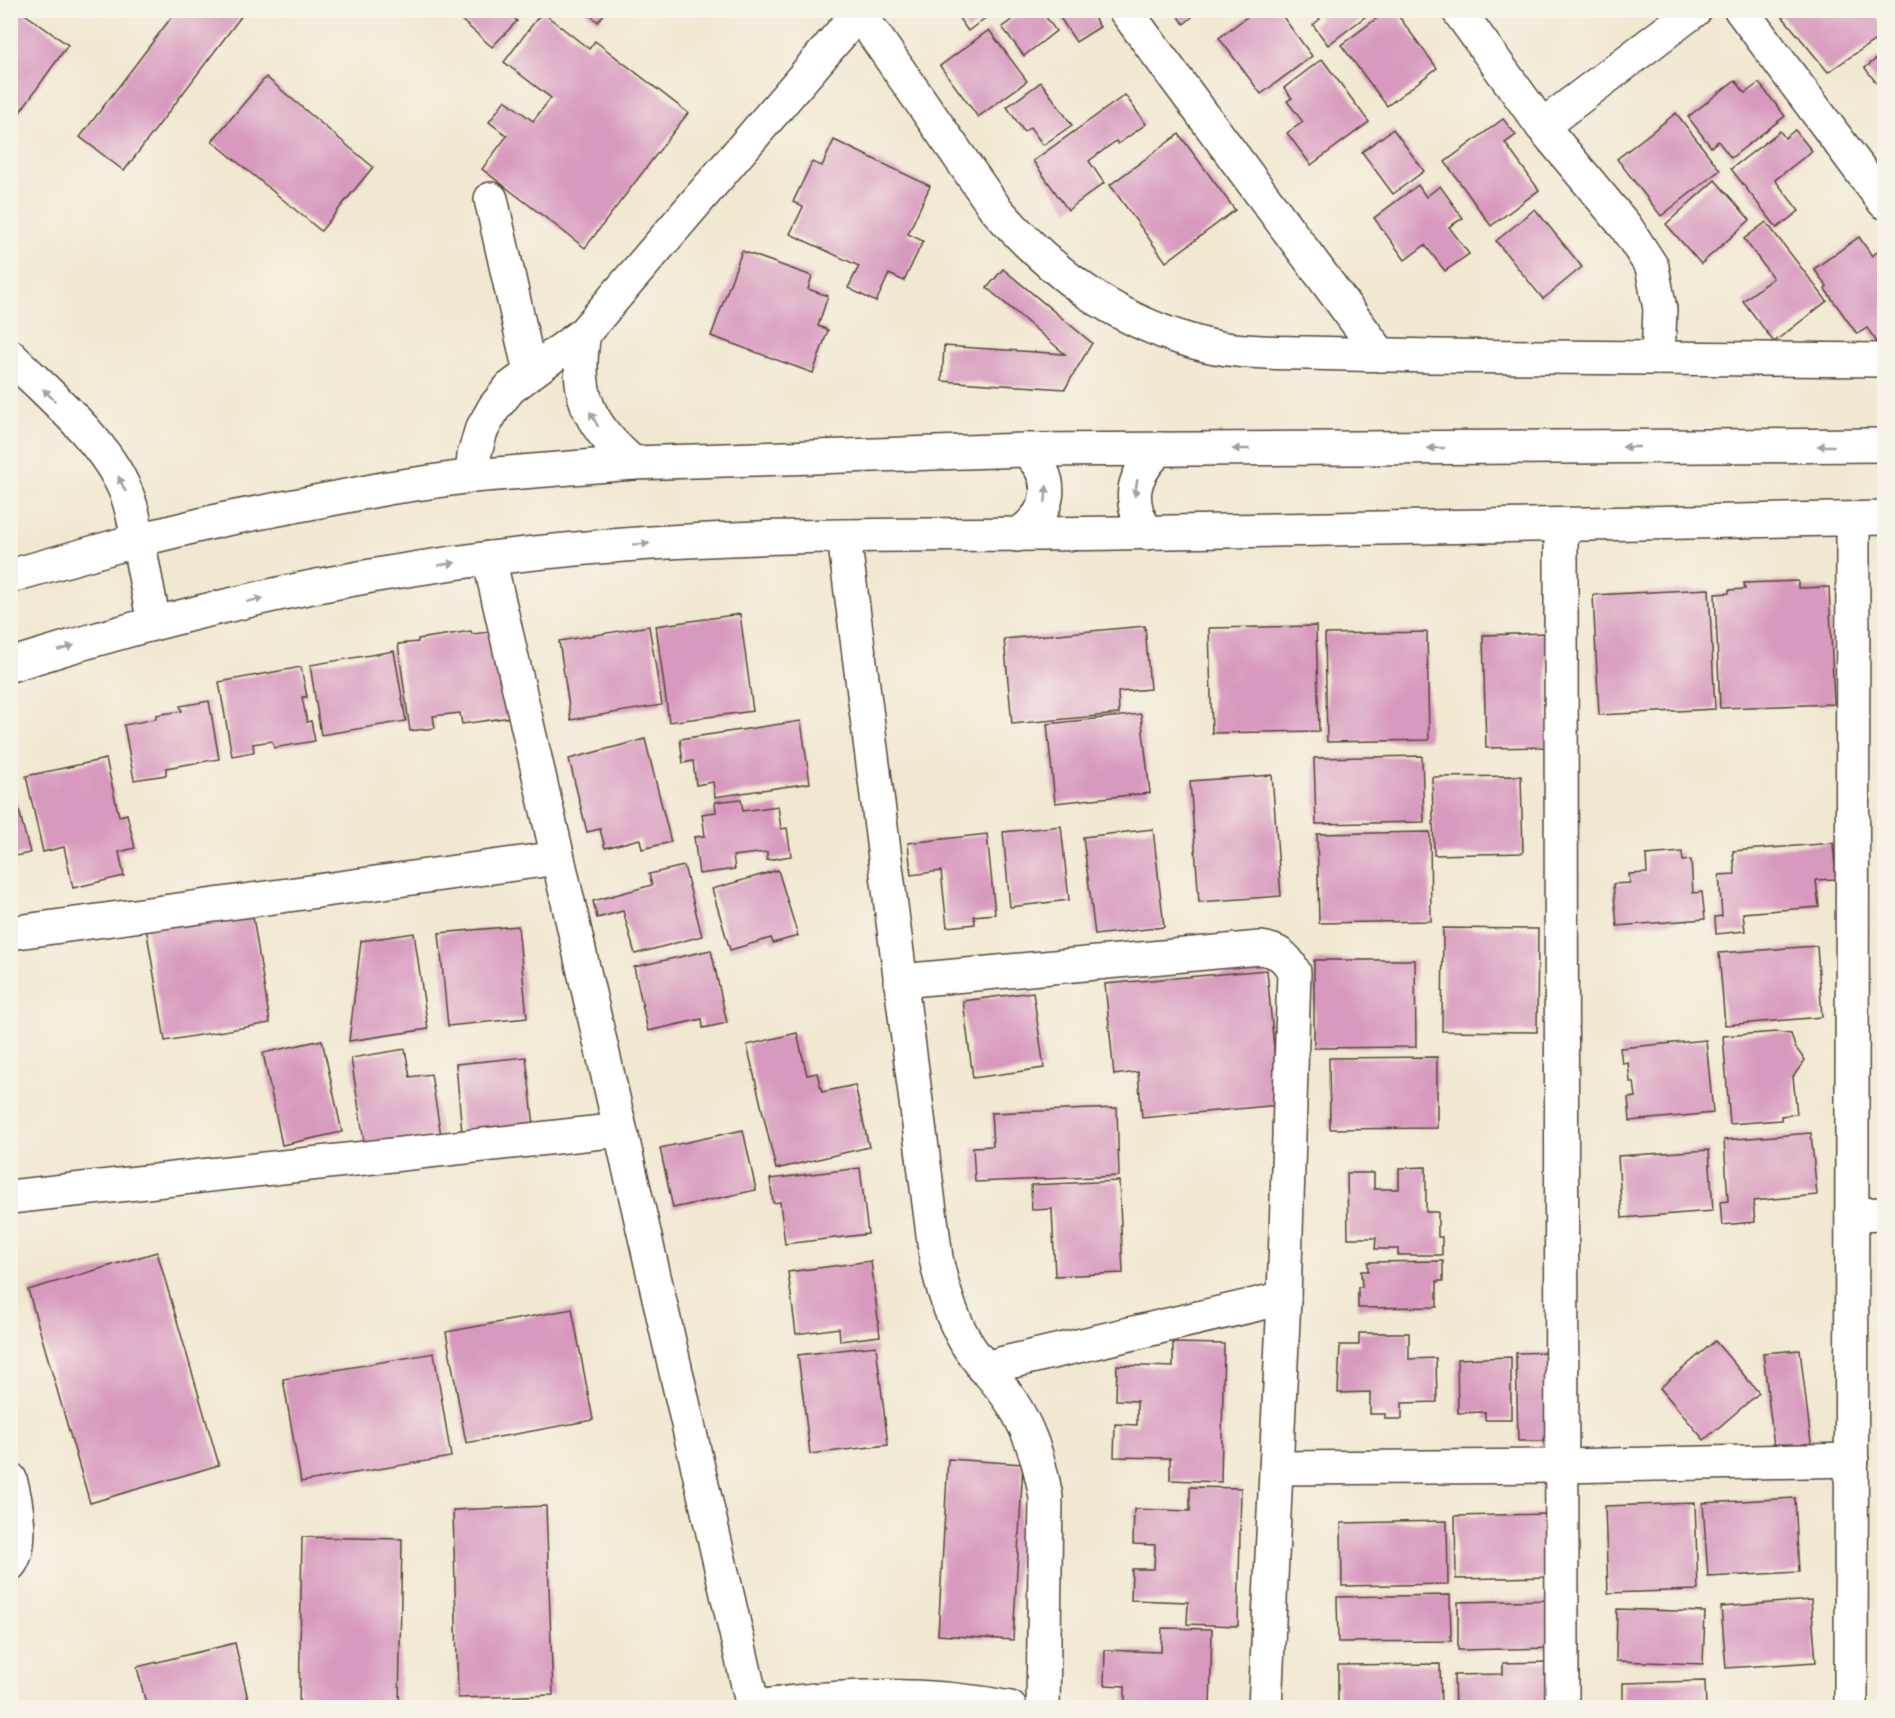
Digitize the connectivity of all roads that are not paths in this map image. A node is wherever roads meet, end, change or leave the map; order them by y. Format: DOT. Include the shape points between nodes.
graph roads {
  1 [pos="1125,10"];
  2 [pos="1458,10"];
  3 [pos="1695,10"];
  4 [pos="1741,10"];
  5 [pos="859,12"];
  6 [pos="1542,126"];
  7 [pos="491,199"];
  8 [pos="1884,202"];
  9 [pos="584,333"];
  10 [pos="1381,355"];
  11 [pos="10,356"];
  12 [pos="1658,358"];
  13 [pos="1884,360"];
  14 [pos="530,372"];
  15 [pos="1884,446"];
  16 [pos="1160,449"];
  17 [pos="1025,450"];
  18 [pos="633,463"];
  19 [pos="471,476"];
  20 [pos="1869,519"];
  21 [pos="1561,526"];
  22 [pos="1147,533"];
  23 [pos="1017,535"];
  24 [pos="844,537"];
  25 [pos="138,540"];
  26 [pos="489,558"];
  27 [pos="10,576"];
  28 [pos="153,623"];
  29 [pos="10,665"];
  30 [pos="558,858"];
  31 [pos="10,933"];
  32 [pos="900,981"];
  33 [pos="620,1130"];
  34 [pos="10,1197"];
  35 [pos="1884,1214"];
  36 [pos="1852,1215"];
  37 [pos="1284,1298"];
  38 [pos="983,1368"];
  39 [pos="1852,1460"];
  40 [pos="1562,1466"];
  41 [pos="1276,1468"];
  42 [pos="10,1479"];
  43 [pos="10,1564"];
  44 [pos="864,1701"];
  45 [pos="753,1707"];
  46 [pos="1010,1707"];
  47 [pos="1043,1707"];
  48 [pos="1265,1707"];
  49 [pos="1562,1707"];
  50 [pos="1851,1707"];
  1 -- 10 [label="main road"];
  2 -- 6 [label="main road"];
  3 -- 6 [label="main road"];
  4 -- 8 [label="main road"];
  5 -- 9 [label="main road"];
  5 -- 10 [label="main road" via="995,207 1048,264 1079,287 1115,310 1196,343 1253,352"];
  6 -- 12 [label="main road" via="1626,227 1652,267 1660,309"];
  7 -- 14 [label="main road"];
  9 -- 14 [label="main road"];
  18 -- 9 [label="main road, one-way" via="598,427 587,405 581,382"];
  10 -- 12 [label="main road"];
  25 -- 11 [label="main road, one-way" via="126,491 103,452"];
  12 -- 13 [label="main road"];
  14 -- 19 [label="main road" via="494,408 481,431"];
  15 -- 16 [label="main road, one-way"];
  16 -- 17 [label="main road"];
  16 -- 22 [label="main road, one-way" via="1139,474 1135,488 1136,512"];
  17 -- 18 [label="main road"];
  23 -- 17 [label="main road, one-way" via="1031,527 1046,501 1044,472"];
  18 -- 19 [label="main road"];
  19 -- 25 [label="main road" via="221,520"];
  20 -- 21 [label="main road"];
  20 -- 36 [label="main road"];
  21 -- 22 [label="main road"];
  21 -- 40 [label="main road"];
  22 -- 23 [label="main road"];
  23 -- 24 [label="main road"];
  26 -- 24 [label="main road, one-way" via="666,542"];
  24 -- 32 [label="main road"];
  25 -- 27 [label="main road"];
  25 -- 28 [label="main road"];
  28 -- 26 [label="main road, one-way" via="366,577"];
  26 -- 30 [label="main road"];
  29 -- 28 [label="main road, one-way"];
  30 -- 31 [label="main road"];
  30 -- 33 [label="main road"];
  32 -- 37 [label="main road" via="1260,948 1283,956 1294,972 1295,982"];
  32 -- 38 [label="main road" via="942,1287 966,1343"];
  33 -- 34 [label="main road"];
  33 -- 45 [label="main road"];
  35 -- 36 [label="main road"];
  36 -- 39 [label="main road"];
  37 -- 38 [label="main road"];
  37 -- 41 [label="main road"];
  38 -- 47 [label="main road" via="1019,1414 1041,1468 1046,1497"];
  39 -- 40 [label="main road"];
  39 -- 50 [label="main road"];
  40 -- 41 [label="main road"];
  40 -- 49 [label="main road"];
  41 -- 48 [label="main road"];
  42 -- 43 [label="main road" via="18,1530"];
  44 -- 45 [label="main road" via="809,1699"];
  44 -- 46 [label="main road" via="925,1696"];
}
